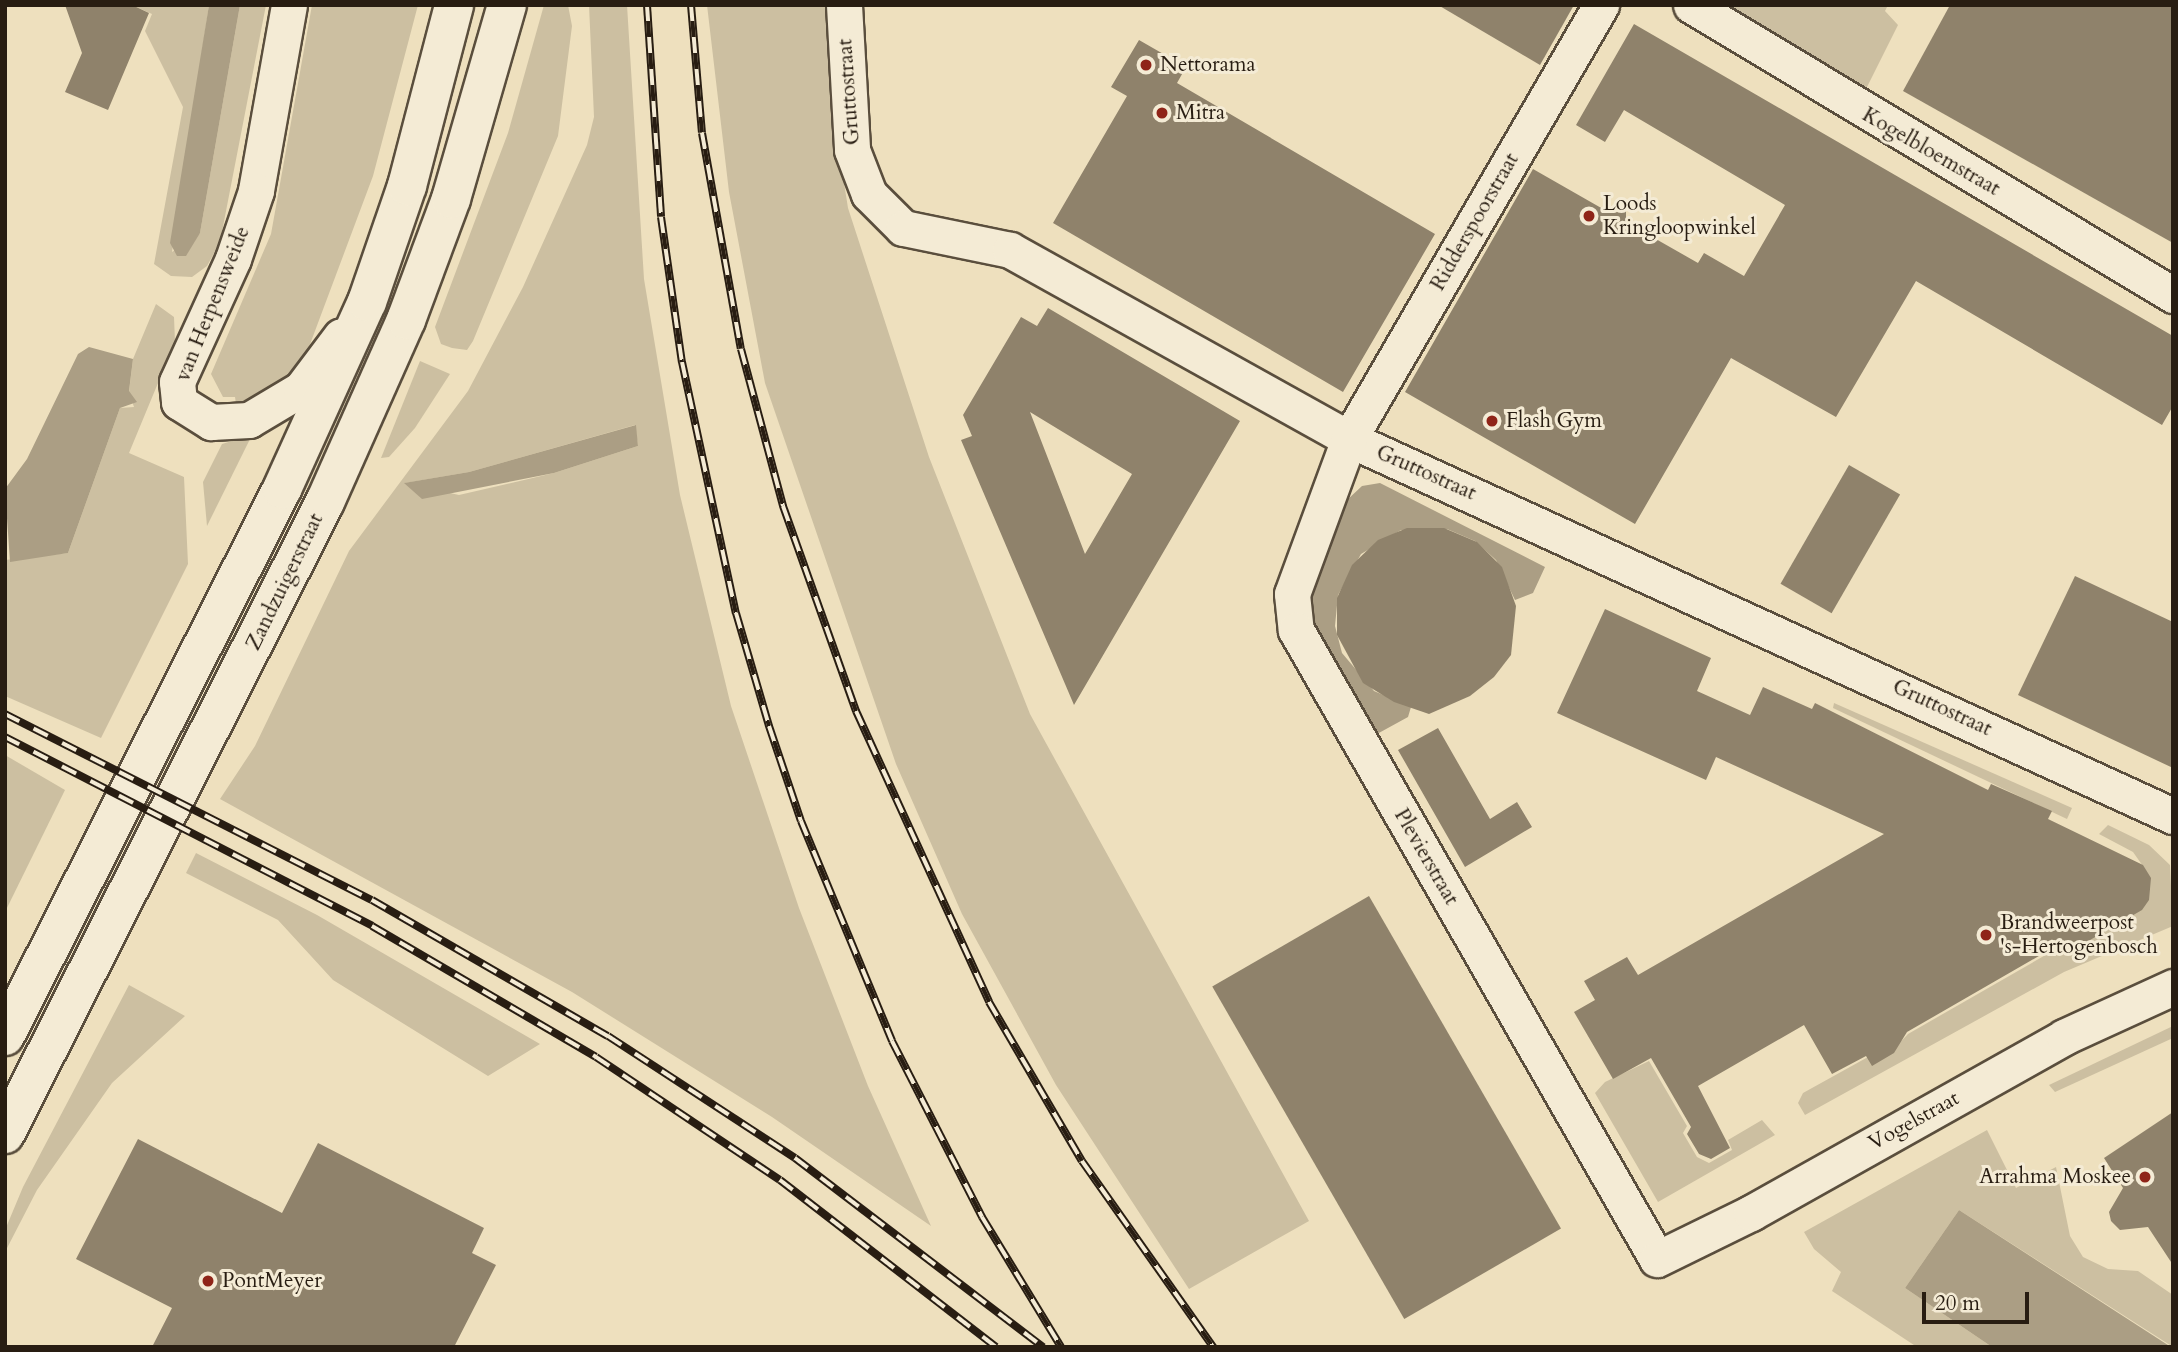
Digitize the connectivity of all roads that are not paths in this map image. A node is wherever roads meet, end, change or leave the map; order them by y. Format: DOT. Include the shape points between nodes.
graph roads {
  1 [pos="289,5"];
  2 [pos="454,5"];
  3 [pos="507,5"];
  4 [pos="844,5"];
  5 [pos="1601,5"];
  6 [pos="1691,5"];
  7 [pos="2173,295"];
  8 [pos="368,302"];
  9 [pos="1349,439"];
  10 [pos="2173,816"];
  11 [pos="2173,986"];
  12 [pos="5,1036"];
  13 [pos="5,1134"];
  14 [pos="1657,1259"];
  1 -- 8 [label="street, van Herpensweide" via="256,191 233,259 177,382 179,402 211,422 225,423 280,406 301,390"];
  2 -- 8 [label="main road, Zandzuigerstraat" via="407,186"];
  3 -- 13 [label="main road, Zandzuigerstraat" via="451,199 395,344 301,551"];
  4 -- 9 [label="street, Gruttostraat" via="852,150 869,194 885,214 903,228 1010,250"];
  5 -- 9 [label="street, Ridderspoorstraat"];
  6 -- 7 [label="street, Kogelbloemstraat"];
  8 -- 12 [label="main road, Zandzuigerstraat" via="282,489"];
  9 -- 10 [label="street, Gruttostraat"];
  9 -- 14 [label="street, Plevierstraat" via="1292,594 1296,630"];
  11 -- 14 [label="street, Vogelstraat" via="2064,1037 1751,1213"];
}
